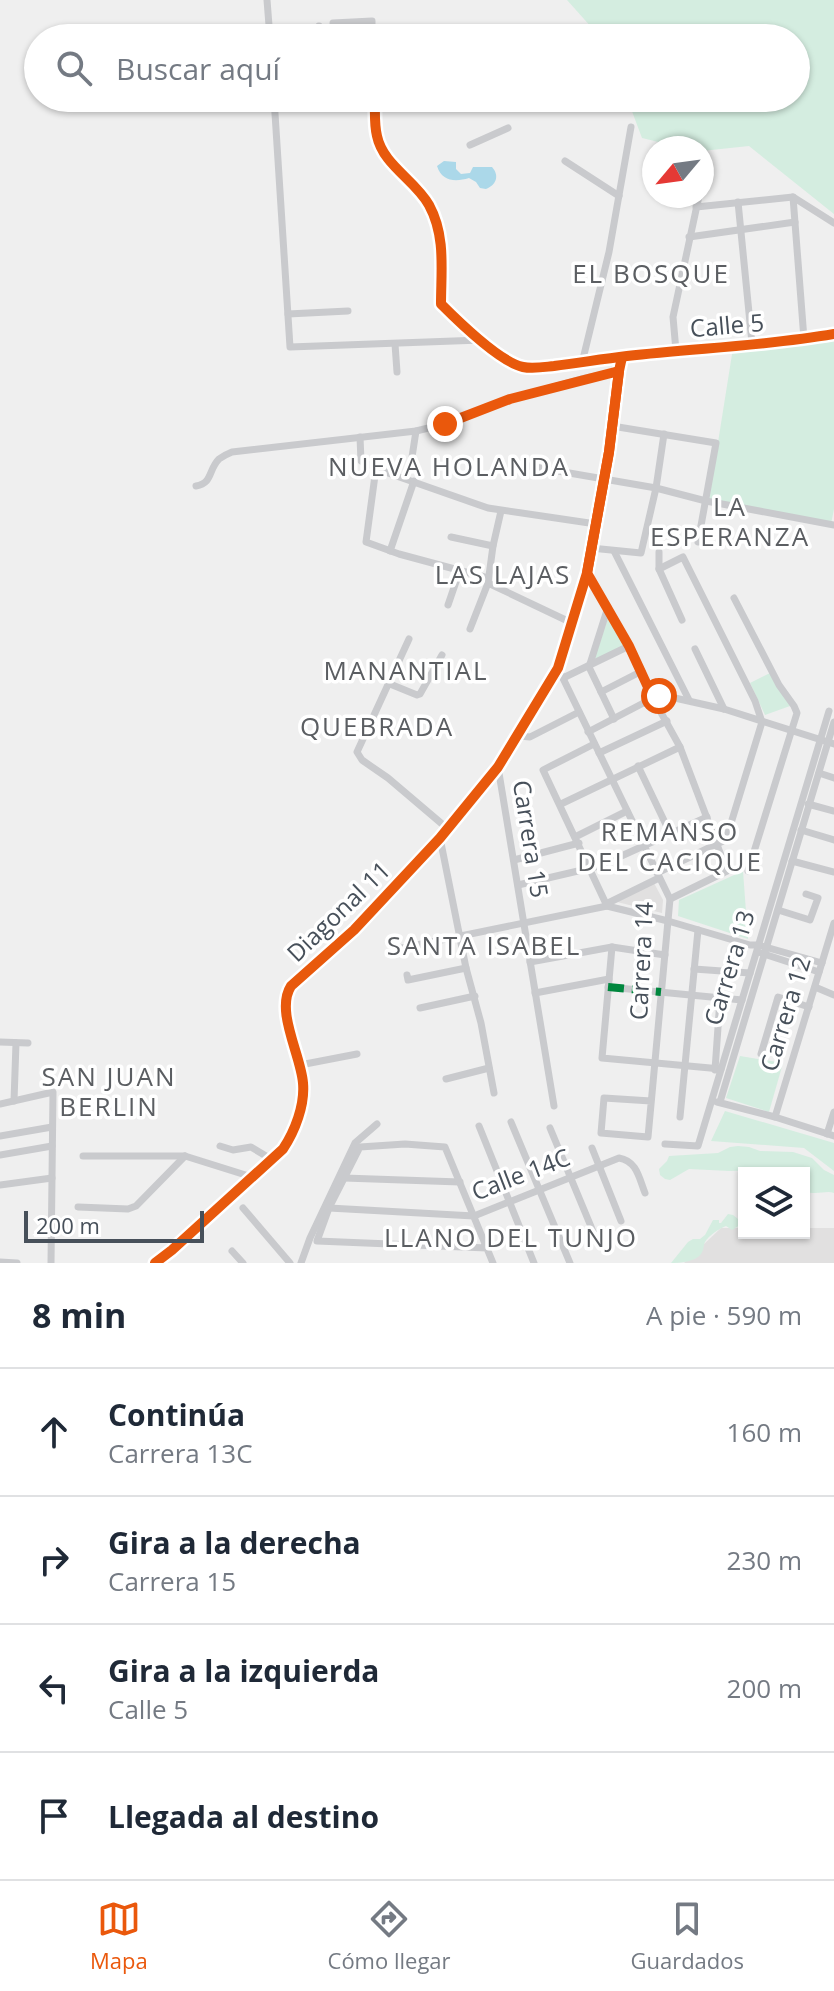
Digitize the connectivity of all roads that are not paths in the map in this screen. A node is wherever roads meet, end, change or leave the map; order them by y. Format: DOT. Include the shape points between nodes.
graph roads {
  1 [pos="267,0"];
  2 [pos="333,23"];
  3 [pos="269,24"];
  4 [pos="372,24"];
  5 [pos="275,112"];
  6 [pos="376,112"];
  7 [pos="631,127"];
  8 [pos="508,128"];
  9 [pos="470,145"];
  10 [pos="565,161"];
  11 [pos="619,196"];
  12 [pos="793,197"];
  13 [pos="738,202"];
  14 [pos="714,205"];
  15 [pos="696,208"];
  16 [pos="795,222"];
  17 [pos="834,223"];
  18 [pos="741,229"];
  19 [pos="689,237"];
  20 [pos="348,311"];
  21 [pos="288,314"];
  22 [pos="834,334"];
  23 [pos="804,339"];
  24 [pos="481,340"];
  25 [pos="752,343"];
  26 [pos="395,344"];
  27 [pos="676,351"];
  28 [pos="622,357"];
  29 [pos="582,363"];
  30 [pos="619,371"];
  31 [pos="397,372"];
  32 [pos="612,426"];
  33 [pos="416,431"];
  34 [pos="664,434"];
  35 [pos="360,437"];
  36 [pos="412,457"];
  37 [pos="523,465"];
  38 [pos="376,468"];
  39 [pos="604,479"];
  40 [pos="414,481"];
  41 [pos="196,486"];
  42 [pos="656,488"];
  43 [pos="706,501"];
  44 [pos="501,511"];
  45 [pos="596,524"];
  46 [pos="834,525"];
  47 [pos="451,537"];
  48 [pos="698,542"];
  49 [pos="493,546"];
  50 [pos="591,548"];
  51 [pos="390,551"];
  52 [pos="614,551"];
  53 [pos="659,552"];
  54 [pos="659,569"];
  55 [pos="460,570"];
  56 [pos="587,573"];
  57 [pos="488,580"];
  58 [pos="734,598"];
  59 [pos="448,605"];
  60 [pos="608,607"];
  61 [pos="682,620"];
  62 [pos="572,623"];
  63 [pos="470,629"];
  64 [pos="409,639"];
  65 [pos="629,646"];
  66 [pos="695,649"];
  67 [pos="442,655"];
  68 [pos="589,667"];
  69 [pos="642,671"];
  70 [pos="560,673"];
  71 [pos="390,684"];
  72 [pos="601,692"];
  73 [pos="653,698"];
  74 [pos="689,700"];
  75 [pos="724,709"];
  76 [pos="829,711"];
  77 [pos="579,712"];
  78 [pos="614,719"];
  79 [pos="667,721"];
  80 [pos="762,722"];
  81 [pos="834,722"];
  82 [pos="792,731"];
  83 [pos="588,732"];
  84 [pos="519,736"];
  85 [pos="827,742"];
  86 [pos="594,744"];
  87 [pos="680,747"];
  88 [pos="599,753"];
  89 [pos="638,766"];
  90 [pos="498,767"];
  91 [pos="819,773"];
  92 [pos="834,778"];
  93 [pos="611,779"];
  94 [pos="561,804"];
  95 [pos="808,804"];
  96 [pos="627,811"];
  97 [pos="834,811"];
  98 [pos="707,817"];
  99 [pos="448,829"];
  100 [pos="801,830"];
  101 [pos="670,833"];
  102 [pos="440,838"];
  103 [pos="577,840"];
  104 [pos="834,840"];
  105 [pos="716,844"];
  106 [pos="643,845"];
  107 [pos="514,860"];
  108 [pos="792,861"];
  109 [pos="590,867"];
  110 [pos="748,871"];
  111 [pos="834,872"];
  112 [pos="658,876"];
  113 [pos="518,885"];
  114 [pos="806,894"];
  115 [pos="670,899"];
  116 [pos="606,905"];
  117 [pos="778,910"];
  118 [pos="668,921"];
  119 [pos="523,923"];
  120 [pos="834,923"];
  121 [pos="698,930"];
  122 [pos="461,937"];
  123 [pos="612,947"];
  124 [pos="830,947"];
  125 [pos="402,948"];
  126 [pos="759,949"];
  127 [pos="665,955"];
  128 [pos="530,962"];
  129 [pos="822,963"];
  130 [pos="466,968"];
  131 [pos="694,969"];
  132 [pos="819,972"];
  133 [pos="750,973"];
  134 [pos="407,975"];
  135 [pos="609,983"];
  136 [pos="815,987"];
  137 [pos="661,992"];
  138 [pos="535,993"];
  139 [pos="834,995"];
  140 [pos="475,996"];
  141 [pos="691,996"];
  142 [pos="720,999"];
  143 [pos="742,1000"];
  144 [pos="809,1007"];
  145 [pos="420,1008"];
  146 [pos="0,1042"];
  147 [pos="16,1043"];
  148 [pos="28,1043"];
  149 [pos="357,1054"];
  150 [pos="761,1054"];
  151 [pos="655,1064"];
  152 [pos="300,1065"];
  153 [pos="685,1067"];
  154 [pos="489,1068"];
  155 [pos="718,1070"];
  156 [pos="446,1079"];
  157 [pos="494,1093"];
  158 [pos="14,1101"];
  159 [pos="651,1101"];
  160 [pos="716,1101"];
  161 [pos="0,1104"];
  162 [pos="554,1106"];
  163 [pos="834,1112"];
  164 [pos="680,1117"];
  165 [pos="775,1117"];
  166 [pos="511,1122"];
  167 [pos="377,1124"];
  168 [pos="479,1126"];
  169 [pos="52,1127"];
  170 [pos="550,1128"];
  171 [pos="831,1135"];
  172 [pos="0,1136"];
  173 [pos="665,1144"];
  174 [pos="52,1146"];
  175 [pos="220,1146"];
  176 [pos="592,1148"];
  177 [pos="0,1155"];
  178 [pos="83,1156"];
  179 [pos="185,1156"];
  180 [pos="271,1159"];
  181 [pos="599,1166"];
  182 [pos="252,1177"];
  183 [pos="571,1177"];
  184 [pos="52,1178"];
  185 [pos="344,1178"];
  186 [pos="460,1182"];
  187 [pos="0,1185"];
  188 [pos="539,1190"];
  189 [pos="645,1193"];
  190 [pos="510,1202"];
  191 [pos="78,1207"];
  192 [pos="243,1208"];
  193 [pos="329,1208"];
  194 [pos="474,1216"];
  195 [pos="621,1221"];
  196 [pos="597,1241"];
  197 [pos="487,1248"];
  198 [pos="232,1251"];
  199 [pos="0,1262"];
  200 [pos="54,1262"];
  201 [pos="17,1263"];
  202 [pos="155,1263"];
  203 [pos="243,1263"];
  204 [pos="290,1263"];
  205 [pos="301,1263"];
  206 [pos="493,1263"];
  207 [pos="534,1263"];
  208 [pos="570,1263"];
  1 -- 3 [label="street"];
  2 -- 4 [label="street"];
  5 -- 21 [label="street"];
  6 -- 24 [label="street" via="385,156 419,189 440,232 441,304"];
  7 -- 11 [label="street"];
  8 -- 9 [label="street"];
  10 -- 11 [label="street"];
  11 -- 29 [label="street"];
  12 -- 13 [label="street"];
  12 -- 16 [label="street"];
  12 -- 17 [label="street"];
  13 -- 14 [label="street"];
  13 -- 18 [label="street"];
  15 -- 19 [label="street"];
  16 -- 18 [label="street"];
  16 -- 23 [label="street"];
  18 -- 19 [label="street"];
  18 -- 25 [label="street"];
  19 -- 27 [label="street" via="673,317"];
  20 -- 21 [label="street"];
  21 -- 26 [label="street" via="290,347"];
  22 -- 23 [label="street, Calle 5"];
  23 -- 25 [label="street, Calle 5"];
  24 -- 26 [label="street"];
  24 -- 29 [label="street" via="522,367"];
  25 -- 27 [label="street, Calle 5"];
  26 -- 31 [label="street"];
  27 -- 28 [label="street, Calle 5"];
  28 -- 29 [label="street"];
  28 -- 30 [label="street"];
  30 -- 32 [label="street"];
  30 -- 33 [label="street" via="510,399"];
  32 -- 34 [label="street"];
  32 -- 39 [label="street"];
  33 -- 35 [label="street"];
  33 -- 36 [label="street"];
  34 -- 42 [label="street"];
  34 -- 43 [label="street" via="716,443"];
  35 -- 38 [label="street" via="360,459"];
  35 -- 41 [label="street" via="232,452"];
  37 -- 39 [label="street"];
  38 -- 40 [label="street"];
  38 -- 51 [label="street" via="366,542"];
  39 -- 42 [label="street"];
  39 -- 45 [label="street"];
  40 -- 44 [label="street"];
  40 -- 51 [label="street"];
  42 -- 43 [label="street"];
  42 -- 52 [label="street" via="642,550"];
  43 -- 46 [label="street"];
  43 -- 48 [label="street"];
  44 -- 45 [label="street"];
  44 -- 49 [label="street"];
  45 -- 50 [label="street"];
  47 -- 49 [label="street"];
  49 -- 57 [label="street"];
  50 -- 52 [label="street"];
  50 -- 56 [label="street"];
  51 -- 55 [label="street"];
  52 -- 74 [label="street"];
  53 -- 54 [label="street"];
  54 -- 61 [label="street"];
  54 -- 80 [label="street" via="683,557"];
  55 -- 57 [label="street"];
  55 -- 59 [label="street"];
  56 -- 60 [label="street"];
  56 -- 62 [label="street, Diagonal 11"];
  57 -- 62 [label="street"];
  57 -- 63 [label="street"];
  58 -- 82 [label="street" via="794,706"];
  60 -- 65 [label="street"];
  60 -- 68 [label="street"];
  62 -- 70 [label="street, Diagonal 11"];
  64 -- 71 [label="street"];
  65 -- 68 [label="street"];
  65 -- 69 [label="street"];
  66 -- 75 [label="street"];
  67 -- 71 [label="street" via="420,694"];
  68 -- 70 [label="street"];
  68 -- 72 [label="street"];
  69 -- 72 [label="street"];
  69 -- 73 [label="street"];
  70 -- 77 [label="street, Carrera 14"];
  70 -- 84 [label="street, Diagonal 11"];
  71 -- 99 [label="street" via="357,752"];
  72 -- 78 [label="street"];
  73 -- 74 [label="street"];
  73 -- 78 [label="street"];
  73 -- 79 [label="street"];
  74 -- 75 [label="street"];
  75 -- 80 [label="street"];
  76 -- 85 [label="street, Carrera 13"];
  77 -- 83 [label="street, Carrera 14"];
  77 -- 84 [label="street" via="530,737"];
  78 -- 83 [label="street"];
  79 -- 87 [label="street"];
  79 -- 88 [label="street"];
  80 -- 82 [label="street"];
  80 -- 105 [label="street" via="728,833"];
  81 -- 85 [label="street, Carrera 13"];
  82 -- 85 [label="street"];
  82 -- 110 [label="street"];
  83 -- 86 [label="street, Carrera 14"];
  84 -- 90 [label="street, Diagonal 11"];
  85 -- 91 [label="street, Carrera 13"];
  85 -- 126 [label="street, Carrera 13"];
  86 -- 88 [label="street, Carrera 14"];
  86 -- 94 [label="street" via="543,770"];
  87 -- 89 [label="street"];
  87 -- 98 [label="street"];
  88 -- 93 [label="street, Carrera 14"];
  89 -- 93 [label="street"];
  89 -- 101 [label="street"];
  90 -- 99 [label="street, Diagonal 11"];
  90 -- 107 [label="street, Carrera 15"];
  91 -- 92 [label="street"];
  91 -- 95 [label="street, Carrera 13"];
  93 -- 94 [label="street"];
  93 -- 96 [label="street, Carrera 14"];
  94 -- 103 [label="street"];
  95 -- 97 [label="street"];
  95 -- 100 [label="street, Carrera 13"];
  96 -- 103 [label="street"];
  96 -- 106 [label="street, Carrera 14"];
  98 -- 101 [label="street"];
  98 -- 105 [label="street"];
  99 -- 102 [label="street, Diagonal 11"];
  100 -- 104 [label="street"];
  100 -- 108 [label="street, Carrera 13"];
  101 -- 106 [label="street"];
  102 -- 122 [label="street"];
  102 -- 152 [label="street, Diagonal 11" via="354,930 291,986 286,1010"];
  103 -- 107 [label="street"];
  103 -- 109 [label="street"];
  105 -- 112 [label="street"];
  105 -- 115 [label="street" via="727,871"];
  106 -- 109 [label="street"];
  106 -- 112 [label="street, Carrera 14"];
  107 -- 113 [label="street, Carrera 15"];
  108 -- 111 [label="street"];
  108 -- 117 [label="street, Carrera 13"];
  109 -- 113 [label="street"];
  109 -- 116 [label="street"];
  112 -- 115 [label="street, Carrera 14"];
  112 -- 116 [label="street"];
  113 -- 119 [label="street, Carrera 15"];
  114 -- 117 [label="street" via="818,898 810,920"];
  115 -- 118 [label="street, Carrera 14"];
  116 -- 118 [label="street"];
  116 -- 119 [label="street"];
  117 -- 126 [label="street, Carrera 13"];
  118 -- 121 [label="street"];
  118 -- 127 [label="street, Carrera 14"];
  119 -- 122 [label="street"];
  119 -- 128 [label="street, Carrera 15"];
  120 -- 124 [label="street, Carrera 12"];
  121 -- 126 [label="street"];
  121 -- 131 [label="street"];
  122 -- 125 [label="street"];
  122 -- 130 [label="street"];
  123 -- 127 [label="street"];
  123 -- 128 [label="street"];
  123 -- 135 [label="street"];
  124 -- 129 [label="street, Carrera 12"];
  126 -- 129 [label="street"];
  126 -- 132 [label="street"];
  126 -- 133 [label="street, Carrera 13"];
  126 -- 160 [label="street, Carrera 13"];
  127 -- 137 [label="street, Carrera 14"];
  128 -- 138 [label="street, Carrera 15"];
  129 -- 132 [label="street, Carrera 12"];
  130 -- 134 [label="street" via="408,980"];
  130 -- 140 [label="street"];
  131 -- 133 [label="street"];
  131 -- 141 [label="street"];
  132 -- 136 [label="street, Carrera 12"];
  133 -- 143 [label="street, Carrera 13"];
  135 -- 137 [label="street"];
  135 -- 138 [label="street"];
  135 -- 151 [label="street" via="602,1058"];
  136 -- 139 [label="street"];
  136 -- 144 [label="street, Carrera 12"];
  137 -- 141 [label="street"];
  137 -- 151 [label="street, Carrera 14"];
  138 -- 162 [label="street, Carrera 15"];
  140 -- 145 [label="street"];
  140 -- 154 [label="street"];
  141 -- 142 [label="street"];
  141 -- 153 [label="street"];
  142 -- 143 [label="street"];
  142 -- 155 [label="street, Carrera 13"];
  143 -- 155 [label="street, Carrera 13"];
  144 -- 150 [label="street" via="778,997"];
  144 -- 165 [label="street, Carrera 12"];
  146 -- 147 [label="street"];
  147 -- 148 [label="street"];
  147 -- 158 [label="street"];
  149 -- 152 [label="street"];
  151 -- 153 [label="street"];
  151 -- 159 [label="street, Carrera 14"];
  152 -- 180 [label="street, Diagonal 11" via="303,1092 294,1129"];
  153 -- 155 [label="street"];
  153 -- 164 [label="street"];
  154 -- 156 [label="street"];
  154 -- 157 [label="street"];
  155 -- 160 [label="street, Carrera 13"];
  158 -- 161 [label="street"];
  158 -- 169 [label="street" via="53,1092"];
  159 -- 159 [label="street, Carrera 14" via="648,1137 601,1133 604,1098"];
  160 -- 165 [label="street"];
  160 -- 173 [label="street, Carrera 13" via="698,1146"];
  163 -- 171 [label="street"];
  165 -- 171 [label="street"];
  166 -- 188 [label="street"];
  167 -- 205 [label="street" via="355,1143"];
  168 -- 190 [label="street"];
  169 -- 172 [label="street"];
  169 -- 174 [label="street"];
  170 -- 183 [label="street"];
  174 -- 177 [label="street"];
  174 -- 184 [label="street"];
  175 -- 180 [label="street" via="251,1147"];
  176 -- 181 [label="street"];
  178 -- 179 [label="street"];
  179 -- 182 [label="street"];
  179 -- 191 [label="street" via="136,1206"];
  180 -- 182 [label="street, Diagonal 11"];
  181 -- 183 [label="street, Calle 14C"];
  181 -- 189 [label="street, Calle 14C" via="628,1160"];
  181 -- 195 [label="street"];
  182 -- 202 [label="street, Diagonal 11"];
  183 -- 188 [label="street, Calle 14C"];
  183 -- 196 [label="street"];
  184 -- 187 [label="street"];
  184 -- 200 [label="street"];
  185 -- 186 [label="street"];
  185 -- 186 [label="street" via="360,1147 405,1144 445,1147"];
  185 -- 193 [label="street"];
  186 -- 194 [label="street"];
  188 -- 190 [label="street, Calle 14C"];
  188 -- 208 [label="street"];
  190 -- 194 [label="street, Calle 14C"];
  190 -- 207 [label="street"];
  192 -- 204 [label="street"];
  193 -- 194 [label="street, Calle 14C"];
  193 -- 197 [label="street" via="317,1241"];
  194 -- 197 [label="street"];
  197 -- 206 [label="street"];
  198 -- 203 [label="street"];
  199 -- 201 [label="street"];
}
